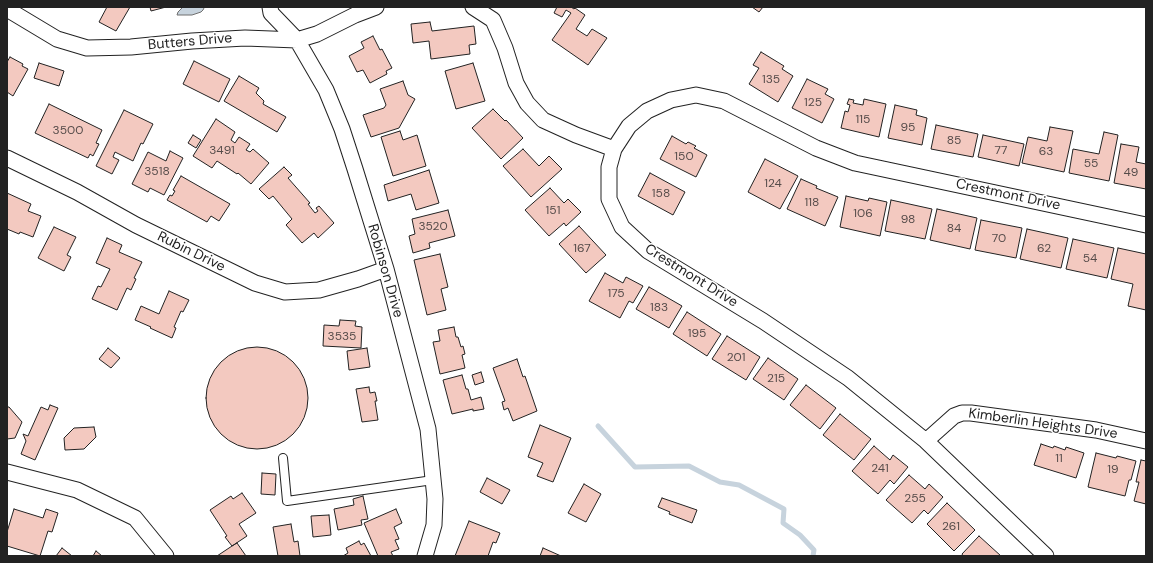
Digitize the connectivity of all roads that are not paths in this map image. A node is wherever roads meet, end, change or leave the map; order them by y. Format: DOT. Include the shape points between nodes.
graph roads {
  1 [pos="270,7"];
  2 [pos="376,7"];
  3 [pos="473,7"];
  4 [pos="7,9"];
  5 [pos="298,40"];
  6 [pos="614,150"];
  7 [pos="7,158"];
  8 [pos="1146,225"];
  9 [pos="386,269"];
  10 [pos="926,441"];
  11 [pos="1146,441"];
  12 [pos="283,458"];
  13 [pos="7,472"];
  14 [pos="433,480"];
  15 [pos="166,556"];
  16 [pos="425,556"];
  17 [pos="1046,556"];
  1 -- 5 [label="street, Robinson Drive" via="271,13"];
  2 -- 5 [label="street, Butters Drive"];
  3 -- 6 [label="street" via="492,20 505,48 516,83 527,103 542,120"];
  4 -- 5 [label="street, Butters Drive" via="57,38 87,48 131,48 245,38"];
  5 -- 9 [label="street, Robinson Drive" via="326,90 339,122"];
  6 -- 8 [label="street, Crestmont Drive" via="629,126 648,111 671,100 696,95 724,101 816,148 855,162"];
  6 -- 10 [label="street, Crestmont Drive" via="609,167 609,199 622,227 637,242 648,252 763,321 848,378"];
  7 -- 9 [label="street, Rubin Drive" via="255,283 285,292 319,290"];
  9 -- 14 [label="street, Robinson Drive" via="428,429"];
  10 -- 11 [label="street, Kimberlin Heights Drive" via="954,416 962,413 1096,430"];
  10 -- 17 [label="street, Crestmont Drive"];
  12 -- 14 [label="lane" via="287,501"];
  13 -- 15 [label="street" via="77,490 135,518"];
  14 -- 16 [label="street, Robinson Drive" via="434,525"];
}
